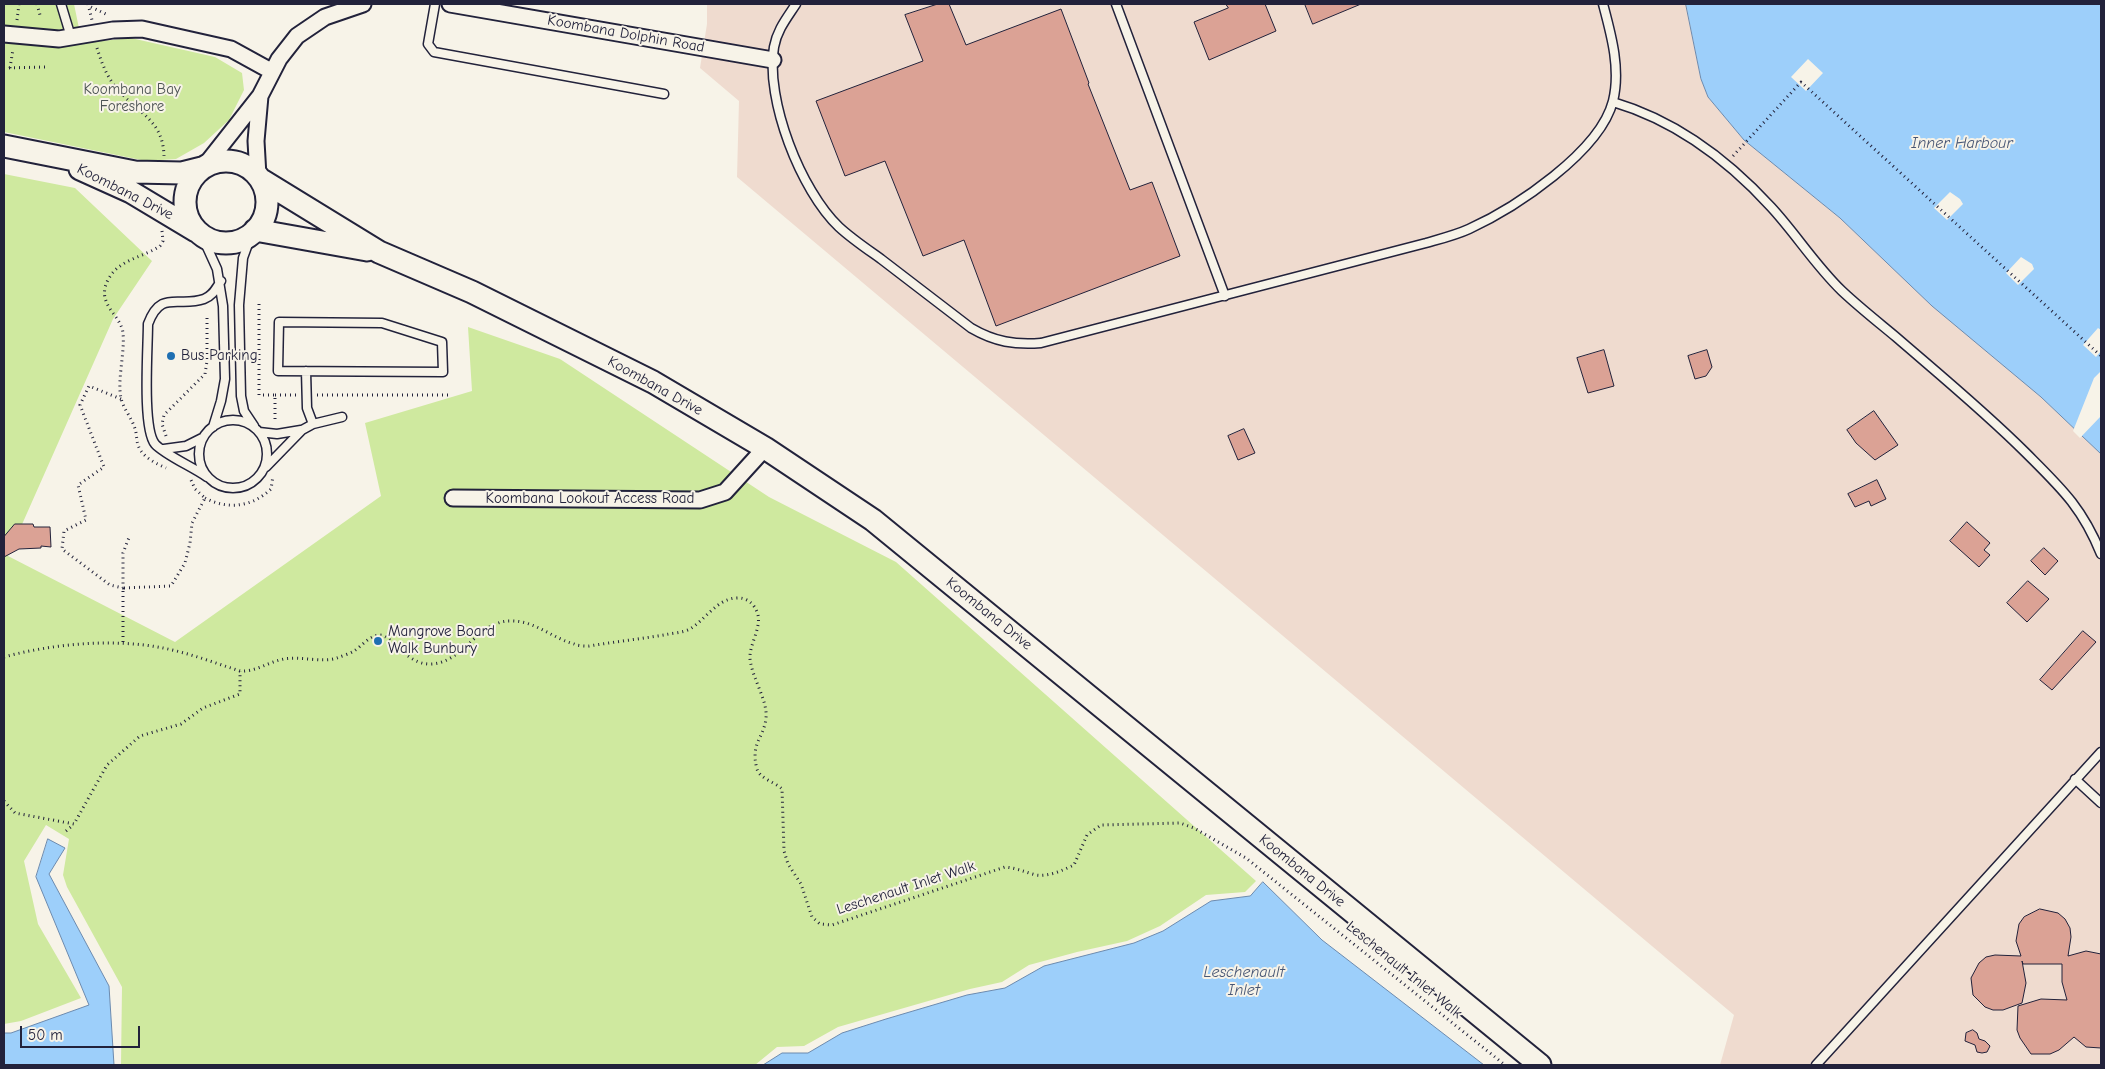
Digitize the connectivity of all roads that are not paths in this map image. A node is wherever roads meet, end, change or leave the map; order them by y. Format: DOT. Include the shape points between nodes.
graph roads {
  1 [pos="61,4"];
  2 [pos="363,4"];
  3 [pos="435,4"];
  4 [pos="450,4"];
  5 [pos="796,4"];
  6 [pos="1116,4"];
  7 [pos="1602,4"];
  8 [pos="4,34"];
  9 [pos="71,37"];
  10 [pos="773,60"];
  11 [pos="271,71"];
  12 [pos="664,94"];
  13 [pos="260,96"];
  14 [pos="1613,102"];
  15 [pos="4,146"];
  16 [pos="50,155"];
  17 [pos="203,167"];
  18 [pos="259,178"];
  19 [pos="254,232"];
  20 [pos="200,234"];
  21 [pos="379,252"];
  22 [pos="220,282"];
  23 [pos="1225,296"];
  24 [pos="306,371"];
  25 [pos="342,418"];
  26 [pos="313,424"];
  27 [pos="213,427"];
  28 [pos="257,430"];
  29 [pos="302,430"];
  30 [pos="203,437"];
  31 [pos="765,448"];
  32 [pos="162,449"];
  33 [pos="264,469"];
  34 [pos="208,477"];
  35 [pos="453,498"];
  36 [pos="2101,554"];
  37 [pos="2101,752"];
  38 [pos="2075,779"];
  39 [pos="2101,803"];
  40 [pos="1540,1065"];
  41 [pos="1816,1065"];
  1 -- 9 [label="lane"];
  2 -- 11 [label="street" via="341,10 310,26 297,36"];
  3 -- 12 [label="lane" via="428,44 434,52"];
  4 -- 10 [label="street, Koombana Dolphin Road"];
  5 -- 10 [label="lane" via="779,32"];
  6 -- 23 [label="lane"];
  7 -- 14 [label="lane" via="1614,56 1616,86"];
  8 -- 9 [label="street"];
  9 -- 11 [label="street" via="126,28 142,29 212,43 242,53"];
  10 -- 23 [label="lane" via="778,109 807,186 819,205 840,228 987,338 1012,344 1042,344"];
  11 -- 13 [label="street"];
  13 -- 17 [label="street"];
  13 -- 18 [label="street" via="256,142"];
  14 -- 23 [label="lane" via="1593,139 1574,158 1504,212 1426,243"];
  14 -- 36 [label="lane" via="1650,115 1679,131 1743,178 1842,290 1988,415 2070,496"];
  15 -- 16 [label="main road, Koombana Drive"];
  16 -- 17 [label="main road, Koombana Drive" via="135,172 182,173"];
  16 -- 20 [label="main road, Koombana Drive" via="130,192"];
  17 -- 18 [label="main road" via="215,162 238,162"];
  17 -- 20 [label="main road" via="193,176 184,199 190,223"];
  18 -- 19 [label="main road" via="265,189 266,211"];
  18 -- 21 [label="main road, Koombana Drive"];
  19 -- 20 [label="main road" via="233,242 212,240"];
  19 -- 21 [label="main road, Koombana Drive"];
  19 -- 28 [label="lane" via="243,258 239,305 241,396 244,411"];
  20 -- 22 [label="lane"];
  21 -- 31 [label="main road, Koombana Drive" via="558,334 652,382"];
  22 -- 27 [label="lane" via="225,379"];
  22 -- 32 [label="lane" via="206,299 162,303 151,315 148,324 148,417 152,439"];
  24 -- 24 [label="lane" via="278,371 279,322 382,323 442,342 443,372"];
  24 -- 26 [label="lane" via="307,408"];
  25 -- 26 [label="lane"];
  26 -- 29 [label="lane"];
  27 -- 28 [label="lane" via="234,420 245,422"];
  27 -- 30 [label="lane"];
  28 -- 29 [label="lane" via="277,434"];
  28 -- 33 [label="lane" via="267,449"];
  29 -- 33 [label="lane"];
  30 -- 32 [label="lane" via="186,446"];
  30 -- 34 [label="lane" via="199,458"];
  31 -- 35 [label="street, Koombana Lookout Access Road" via="725,492 700,500"];
  31 -- 40 [label="main road, Koombana Drive" via="873,520"];
  32 -- 34 [label="lane"];
  33 -- 34 [label="lane" via="253,483 241,488 223,487"];
  37 -- 38 [label="lane"];
  38 -- 39 [label="lane"];
  38 -- 41 [label="lane"];
}
